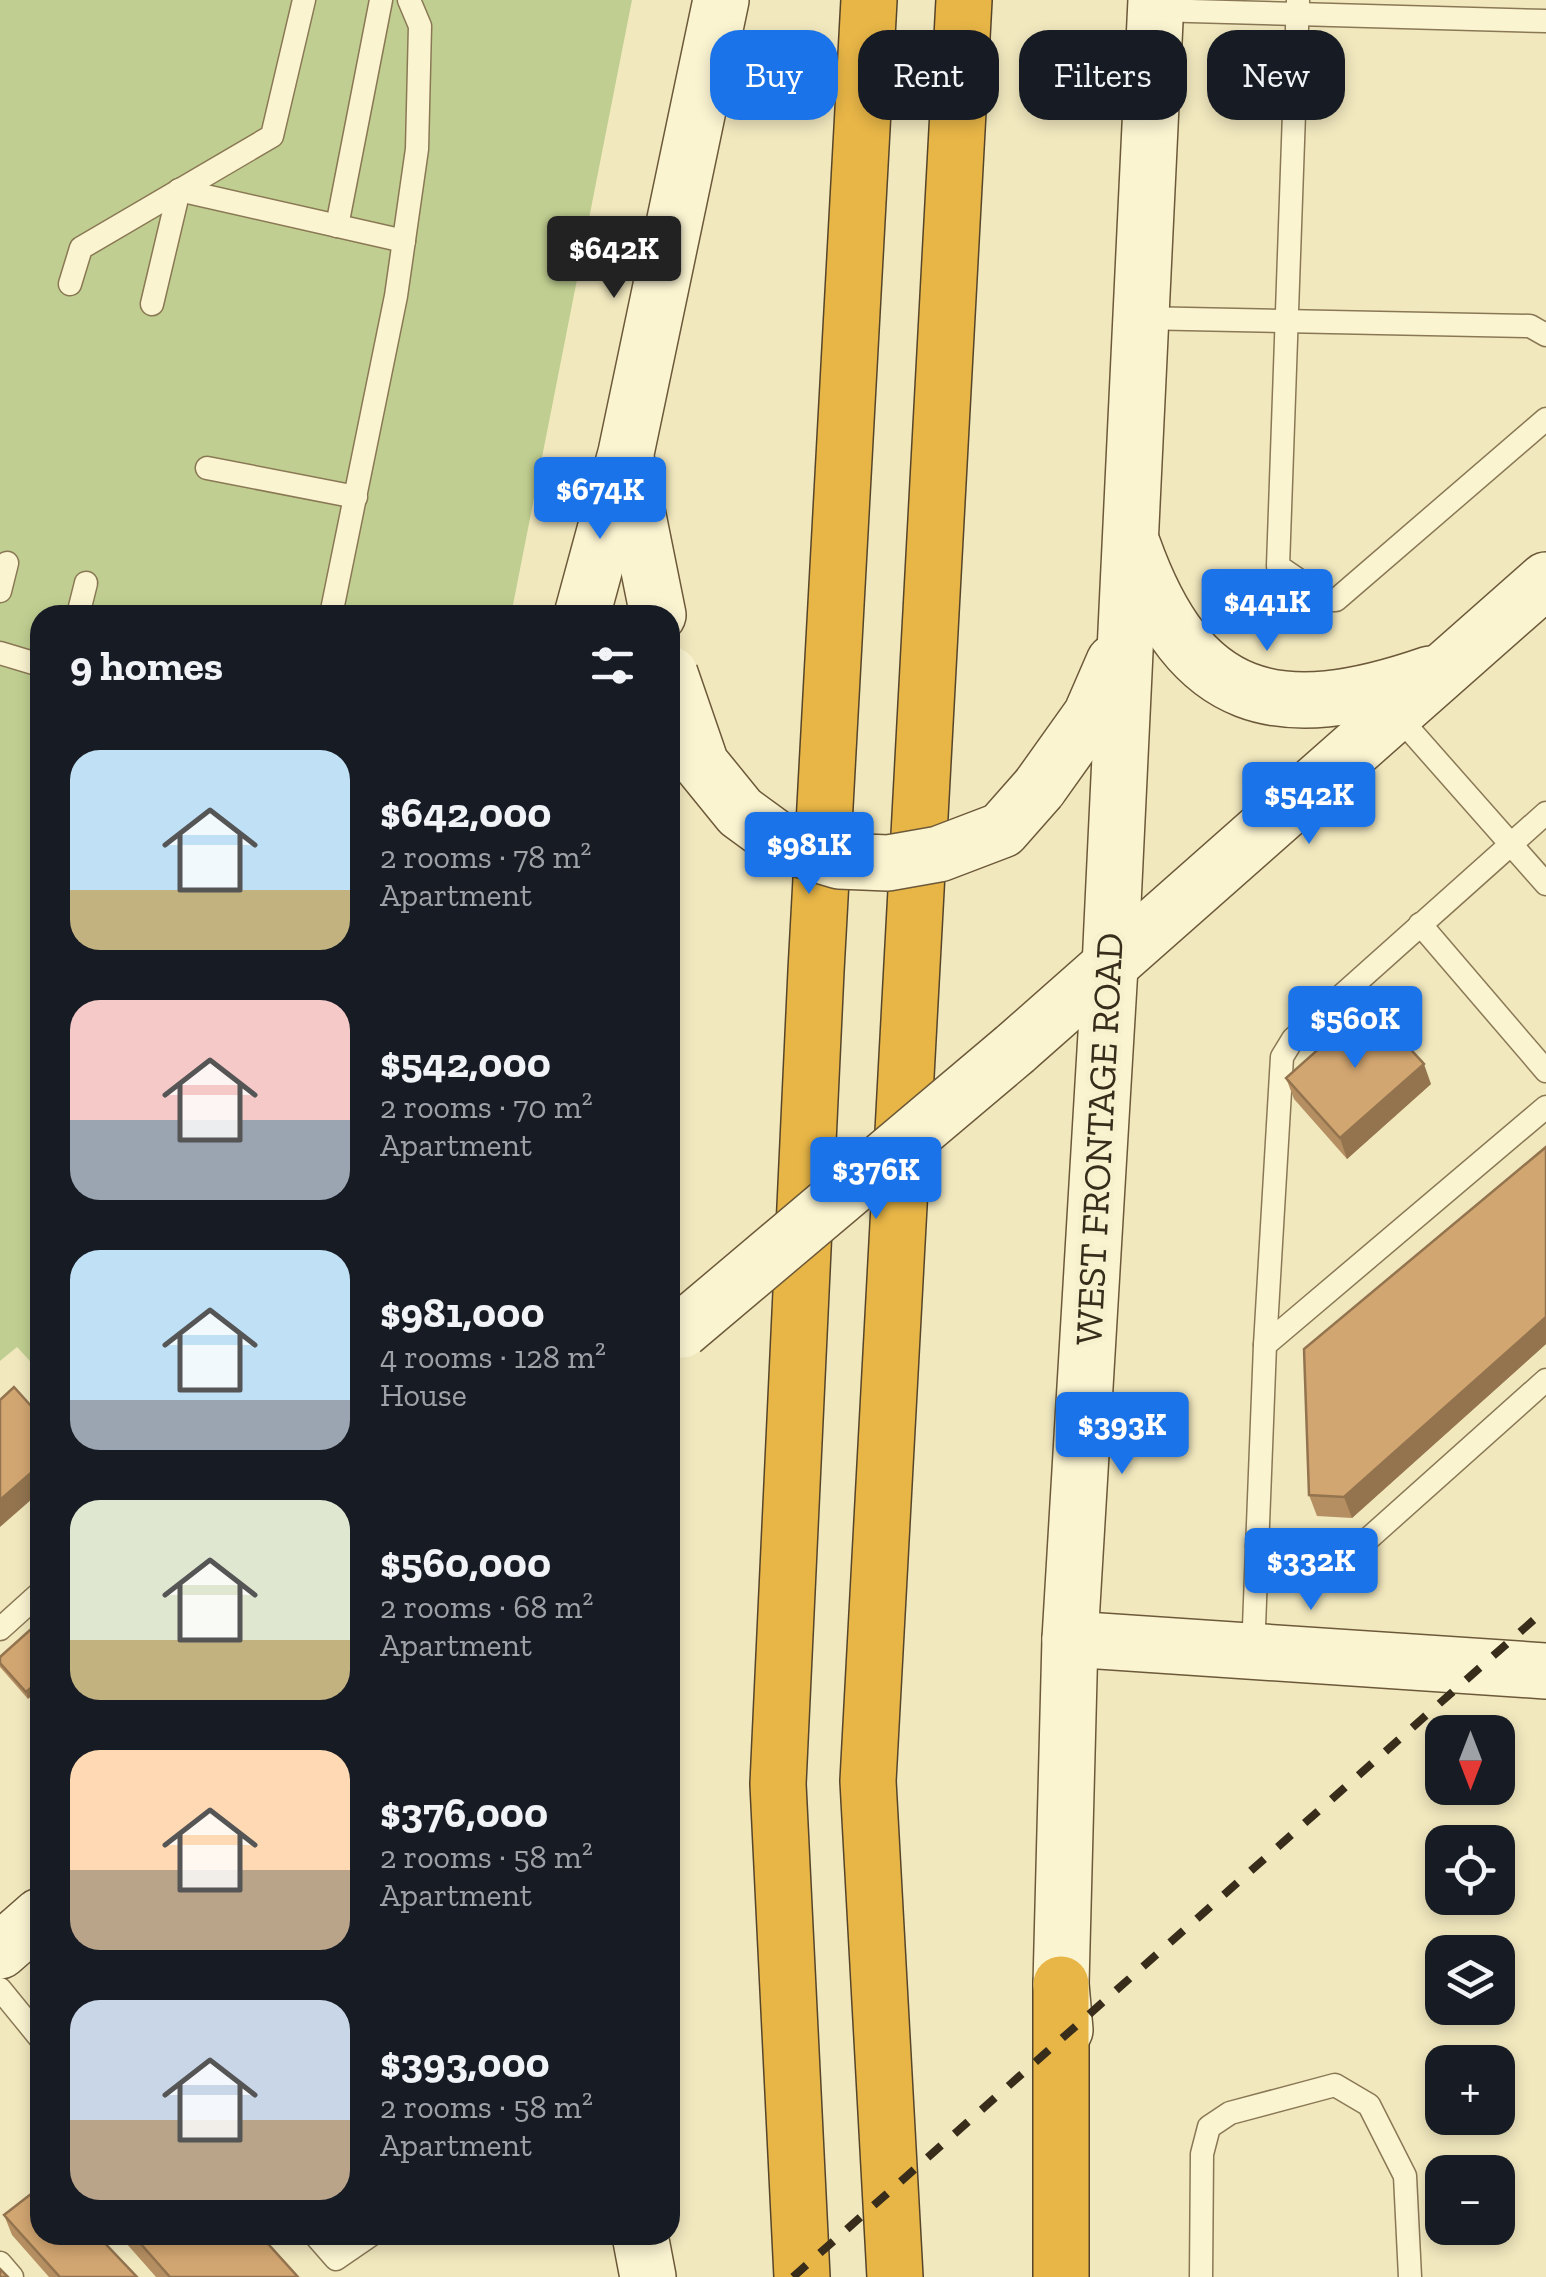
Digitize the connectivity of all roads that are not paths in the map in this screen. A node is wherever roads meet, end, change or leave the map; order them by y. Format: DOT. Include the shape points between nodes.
graph roads {
  1 [pos="304,0"];
  2 [pos="380,0"];
  3 [pos="409,0"];
  4 [pos="720,0"];
  5 [pos="869,0"];
  6 [pos="964,0"];
  7 [pos="1000,0"];
  8 [pos="1156,5"];
  9 [pos="1298,7"];
  10 [pos="1546,21"];
  11 [pos="179,190"];
  12 [pos="337,226"];
  13 [pos="404,241"];
  14 [pos="950,242"];
  15 [pos="70,284"];
  16 [pos="152,304"];
  17 [pos="1139,318"];
  18 [pos="1286,321"];
  19 [pos="1546,335"];
  20 [pos="1546,419"];
  21 [pos="626,453"];
  22 [pos="207,468"];
  23 [pos="356,497"];
  24 [pos="1129,536"];
  25 [pos="7,563"];
  26 [pos="1546,580"];
  27 [pos="86,583"];
  28 [pos="0,591"];
  29 [pos="80,605"];
  30 [pos="332,605"];
  31 [pos="585,605"];
  32 [pos="656,605"];
  33 [pos="1125,636"];
  34 [pos="0,653"];
  35 [pos="30,662"];
  36 [pos="1447,668"];
  37 [pos="680,703"];
  38 [pos="1395,713"];
  39 [pos="1546,813"];
  40 [pos="1510,844"];
  41 [pos="1546,884"];
  42 [pos="1420,924"];
  43 [pos="1110,967"];
  44 [pos="1546,1071"];
  45 [pos="1546,1107"];
  46 [pos="680,1332"];
  47 [pos="1265,1345"];
  48 [pos="1546,1380"];
  49 [pos="1257,1546"];
  50 [pos="30,1603"];
  51 [pos="18,1613"];
  52 [pos="30,1626"];
  53 [pos="0,1629"];
  54 [pos="1070,1639"];
  55 [pos="1253,1652"];
  56 [pos="1546,1671"];
  57 [pos="9,1949"];
  58 [pos="1061,1984"];
  59 [pos="30,2009"];
  60 [pos="323,2245"];
  61 [pos="356,2245"];
  62 [pos="642,2245"];
  63 [pos="0,2263"];
  64 [pos="12,2277"];
  65 [pos="648,2277"];
  66 [pos="802,2277"];
  67 [pos="896,2277"];
  68 [pos="1061,2277"];
  69 [pos="1088,2277"];
  70 [pos="1201,2277"];
  71 [pos="1410,2277"];
  1 -- 11 [label="lane" via="272,136"];
  2 -- 12 [label="lane"];
  3 -- 13 [label="lane" via="420,26 418,150"];
  4 -- 21 [label="street"];
  5 -- 66 [label="highway" via="778,1784"];
  6 -- 14 [label="highway"];
  7 -- 14 [label="highway"];
  8 -- 9 [label="lane"];
  8 -- 17 [label="street, WEST FRONTAGE ROAD"];
  9 -- 10 [label="lane"];
  9 -- 18 [label="lane"];
  11 -- 12 [label="lane"];
  11 -- 15 [label="lane" via="80,248"];
  11 -- 16 [label="lane"];
  12 -- 13 [label="lane"];
  13 -- 23 [label="lane"];
  14 -- 67 [label="highway" via="868,1781"];
  17 -- 18 [label="lane"];
  17 -- 24 [label="street, WEST FRONTAGE ROAD"];
  18 -- 19 [label="lane" via="1530,326"];
  18 -- 20 [label="lane" via="1276,560 1328,600 1336,600"];
  21 -- 31 [label="street"];
  21 -- 32 [label="street"];
  22 -- 23 [label="lane"];
  23 -- 30 [label="lane"];
  24 -- 33 [label="street, WEST FRONTAGE ROAD"];
  24 -- 36 [label="street" via="1162,612 1196,657 1240,691 1302,701 1403,684"];
  25 -- 28 [label="lane"];
  26 -- 36 [label="street"];
  27 -- 29 [label="lane"];
  33 -- 37 [label="street, bridge" via="1091,715 1002,830 940,854 888,863 839,862 785,845 740,812 701,764"];
  33 -- 43 [label="street, WEST FRONTAGE ROAD"];
  34 -- 35 [label="lane"];
  36 -- 38 [label="street"];
  38 -- 40 [label="lane"];
  38 -- 43 [label="street"];
  39 -- 40 [label="lane"];
  40 -- 41 [label="lane"];
  40 -- 42 [label="lane"];
  42 -- 44 [label="lane"];
  42 -- 47 [label="lane" via="1292,1039 1282,1057"];
  43 -- 46 [label="street, bridge"];
  43 -- 54 [label="street, WEST FRONTAGE ROAD"];
  45 -- 47 [label="lane"];
  47 -- 49 [label="lane"];
  48 -- 49 [label="lane" via="1367,1540 1338,1551"];
  49 -- 55 [label="lane"];
  50 -- 51 [label="lane"];
  51 -- 52 [label="lane"];
  51 -- 53 [label="lane"];
  54 -- 55 [label="street"];
  54 -- 58 [label="street, WEST FRONTAGE ROAD"];
  55 -- 56 [label="street"];
  57 -- 59 [label="lane"];
  58 -- 68 [label="highway"];
  58 -- 69 [label="street, WEST FRONTAGE ROAD"];
  60 -- 61 [label="lane" via="336,2260"];
  62 -- 65 [label="street"];
  63 -- 64 [label="lane"];
  70 -- 71 [label="lane" via="1202,2154 1209,2127 1230,2113 1335,2086 1369,2105 1405,2176"];
}
